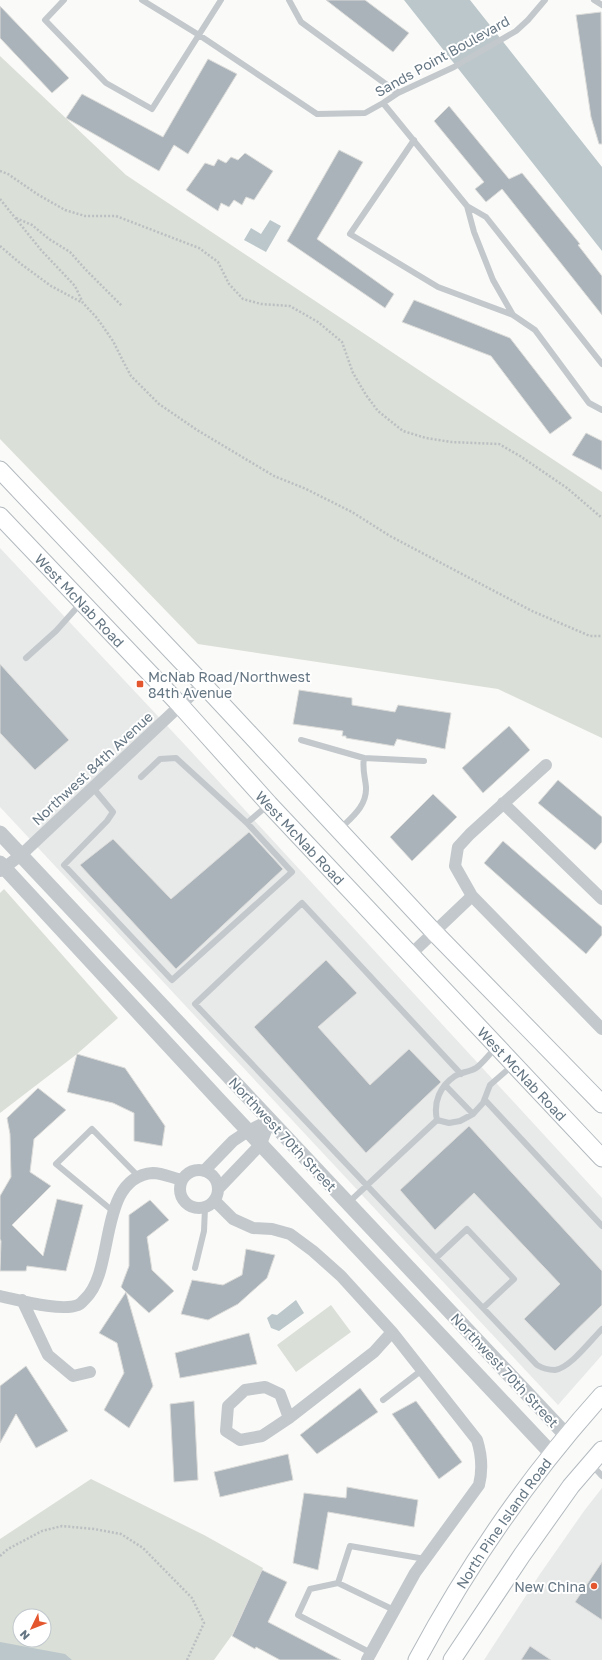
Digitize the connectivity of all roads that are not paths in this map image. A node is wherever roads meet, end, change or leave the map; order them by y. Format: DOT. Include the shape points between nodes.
graph roads {
  1 [pos="64,0"];
  2 [pos="142,0"];
  3 [pos="221,0"];
  4 [pos="289,0"];
  5 [pos="545,0"];
  6 [pos="594,0"];
  7 [pos="602,5"];
  8 [pos="199,35"];
  9 [pos="398,93"];
  10 [pos="383,104"];
  11 [pos="414,140"];
  12 [pos="467,206"];
  13 [pos="513,315"];
  14 [pos="602,364"];
  15 [pos="602,410"];
  16 [pos="0,470"];
  17 [pos="0,516"];
  18 [pos="82,603"];
  19 [pos="26,658"];
  20 [pos="202,684"];
  21 [pos="180,705"];
  22 [pos="301,740"];
  23 [pos="364,758"];
  24 [pos="424,762"];
  25 [pos="546,765"];
  26 [pos="141,777"];
  27 [pos="93,788"];
  28 [pos="503,803"];
  29 [pos="269,804"];
  30 [pos="246,823"];
  31 [pos="339,831"];
  32 [pos="0,832"];
  33 [pos="21,855"];
  34 [pos="2,867"];
  35 [pos="472,896"];
  36 [pos="602,899"];
  37 [pos="434,932"];
  38 [pos="410,955"];
  39 [pos="173,1017"];
  40 [pos="602,1028"];
  41 [pos="156,1032"];
  42 [pos="497,1047"];
  43 [pos="514,1064"];
  44 [pos="461,1074"];
  45 [pos="446,1085"];
  46 [pos="485,1100"];
  47 [pos="601,1100"];
  48 [pos="473,1114"];
  49 [pos="270,1120"];
  50 [pos="438,1120"];
  51 [pos="248,1131"];
  52 [pos="261,1144"];
  53 [pos="602,1158"];
  54 [pos="204,1171"];
  55 [pos="138,1177"];
  56 [pos="182,1180"];
  57 [pos="366,1185"];
  58 [pos="213,1199"];
  59 [pos="347,1203"];
  60 [pos="114,1212"];
  61 [pos="602,1226"];
  62 [pos="436,1258"];
  63 [pos="195,1268"];
  64 [pos="427,1288"];
  65 [pos="0,1296"];
  66 [pos="22,1300"];
  67 [pos="410,1303"];
  68 [pos="483,1308"];
  69 [pos="602,1329"];
  70 [pos="392,1332"];
  71 [pos="488,1353"];
  72 [pos="472,1369"];
  73 [pos="422,1370"];
  74 [pos="90,1372"];
  75 [pos="602,1395"];
  76 [pos="383,1400"];
  77 [pos="289,1418"];
  78 [pos="566,1435"];
  79 [pos="602,1450"];
  80 [pos="552,1454"];
  81 [pos="590,1463"];
  82 [pos="602,1476"];
  83 [pos="425,1559"];
  84 [pos="338,1583"];
  85 [pos="394,1610"];
  86 [pos="369,1656"];
  87 [pos="417,1660"];
  88 [pos="452,1660"];
  1 -- 8 [label="lane" via="45,20 106,83 152,109"];
  2 -- 8 [label="lane"];
  3 -- 8 [label="lane"];
  4 -- 9 [label="lane" via="301,22"];
  5 -- 9 [label="lane, Sands Point Boulevard" via="516,31 454,66"];
  6 -- 7 [label="lane"];
  8 -- 10 [label="lane, Sands Point Boulevard" via="317,114 365,113"];
  9 -- 10 [label="lane, Sands Point Boulevard"];
  10 -- 11 [label="lane"];
  11 -- 12 [label="lane"];
  11 -- 13 [label="lane" via="350,234 438,287"];
  12 -- 13 [label="lane" via="474,232 493,280"];
  12 -- 14 [label="lane" via="486,217"];
  13 -- 15 [label="lane" via="535,330 589,403"];
  16 -- 20 [label="main road"];
  17 -- 18 [label="main road, West McNab Road"];
  18 -- 19 [label="lane"];
  18 -- 21 [label="main road, West McNab Road"];
  20 -- 21 [label="street, Northwest 84th Avenue"];
  20 -- 31 [label="main road"];
  21 -- 27 [label="street, Northwest 84th Avenue"];
  21 -- 29 [label="main road, West McNab Road"];
  22 -- 23 [label="lane"];
  23 -- 24 [label="lane"];
  23 -- 31 [label="lane" via="364,801"];
  25 -- 28 [label="street"];
  26 -- 30 [label="lane" via="160,759 176,758"];
  27 -- 30 [label="lane" via="113,812 64,865 172,980 292,872"];
  27 -- 33 [label="street, Northwest 84th Avenue"];
  28 -- 35 [label="street" via="458,847 455,866"];
  28 -- 36 [label="street"];
  29 -- 30 [label="lane"];
  29 -- 38 [label="main road, West McNab Road"];
  31 -- 37 [label="main road"];
  32 -- 33 [label="street, Northwest 70th Street"];
  33 -- 34 [label="street, Northwest 84th Avenue"];
  33 -- 39 [label="street, Northwest 70th Street"];
  34 -- 41 [label="street, Northwest 70th Street"];
  35 -- 37 [label="street"];
  35 -- 40 [label="street"];
  37 -- 38 [label="street"];
  37 -- 47 [label="main road"];
  38 -- 42 [label="main road, West McNab Road"];
  39 -- 41 [label="street"];
  39 -- 49 [label="street, Northwest 70th Street"];
  41 -- 51 [label="street, Northwest 70th Street"];
  42 -- 43 [label="main road, West McNab Road"];
  42 -- 44 [label="lane" via="475,1068"];
  43 -- 46 [label="lane" via="490,1085"];
  43 -- 53 [label="main road, West McNab Road"];
  44 -- 45 [label="lane"];
  44 -- 57 [label="lane" via="302,903 195,1004"];
  45 -- 48 [label="lane"];
  45 -- 50 [label="lane" via="438,1096"];
  46 -- 48 [label="lane"];
  46 -- 61 [label="lane"];
  48 -- 50 [label="lane" via="449,1123"];
  49 -- 51 [label="street"];
  49 -- 52 [label="street"];
  49 -- 59 [label="street, Northwest 70th Street"];
  50 -- 57 [label="lane"];
  51 -- 52 [label="street, Northwest 70th Street"];
  51 -- 54 [label="street" via="233,1141"];
  52 -- 58 [label="street"];
  52 -- 67 [label="street, Northwest 70th Street"];
  54 -- 56 [label="street" via="192,1172"];
  54 -- 58 [label="street" via="214,1178"];
  55 -- 56 [label="street" via="153,1173"];
  55 -- 60 [label="street" via="125,1188"];
  55 -- 60 [label="lane" via="92,1130 56,1164"];
  56 -- 58 [label="street" via="182,1199 192,1208"];
  57 -- 59 [label="lane"];
  57 -- 62 [label="lane"];
  58 -- 63 [label="lane"];
  58 -- 70 [label="street" via="233,1220 253,1228 272,1229 290,1234 313,1251 341,1276"];
  59 -- 64 [label="street, Northwest 70th Street"];
  60 -- 66 [label="street" via="92,1293 79,1305 64,1308"];
  62 -- 68 [label="lane"];
  62 -- 68 [label="lane" via="467,1229 514,1279"];
  64 -- 67 [label="street"];
  64 -- 71 [label="street, Northwest 70th Street"];
  65 -- 66 [label="street"];
  66 -- 74 [label="street" via="48,1355 73,1376"];
  67 -- 72 [label="street, Northwest 70th Street"];
  68 -- 69 [label="lane" via="537,1365 548,1369 566,1366"];
  70 -- 73 [label="street"];
  70 -- 77 [label="street" via="374,1352"];
  71 -- 72 [label="street"];
  71 -- 78 [label="street, Northwest 70th Street"];
  72 -- 80 [label="street, Northwest 70th Street"];
  73 -- 76 [label="lane"];
  73 -- 83 [label="street" via="478,1440 483,1471 479,1485"];
  75 -- 78 [label="main road, North Pine Island Road"];
  77 -- 77 [label="street" via="262,1436 240,1440 226,1431 228,1406 245,1390 265,1387 280,1394"];
  78 -- 80 [label="main road, North Pine Island Road"];
  79 -- 81 [label="main road"];
  80 -- 87 [label="main road, North Pine Island Road" via="473,1565"];
  81 -- 82 [label="lane"];
  81 -- 88 [label="main road" via="522,1555"];
  83 -- 84 [label="lane" via="350,1546"];
  83 -- 85 [label="street"];
  84 -- 85 [label="lane"];
  84 -- 86 [label="lane" via="310,1588 298,1615"];
  85 -- 86 [label="street"];
}
